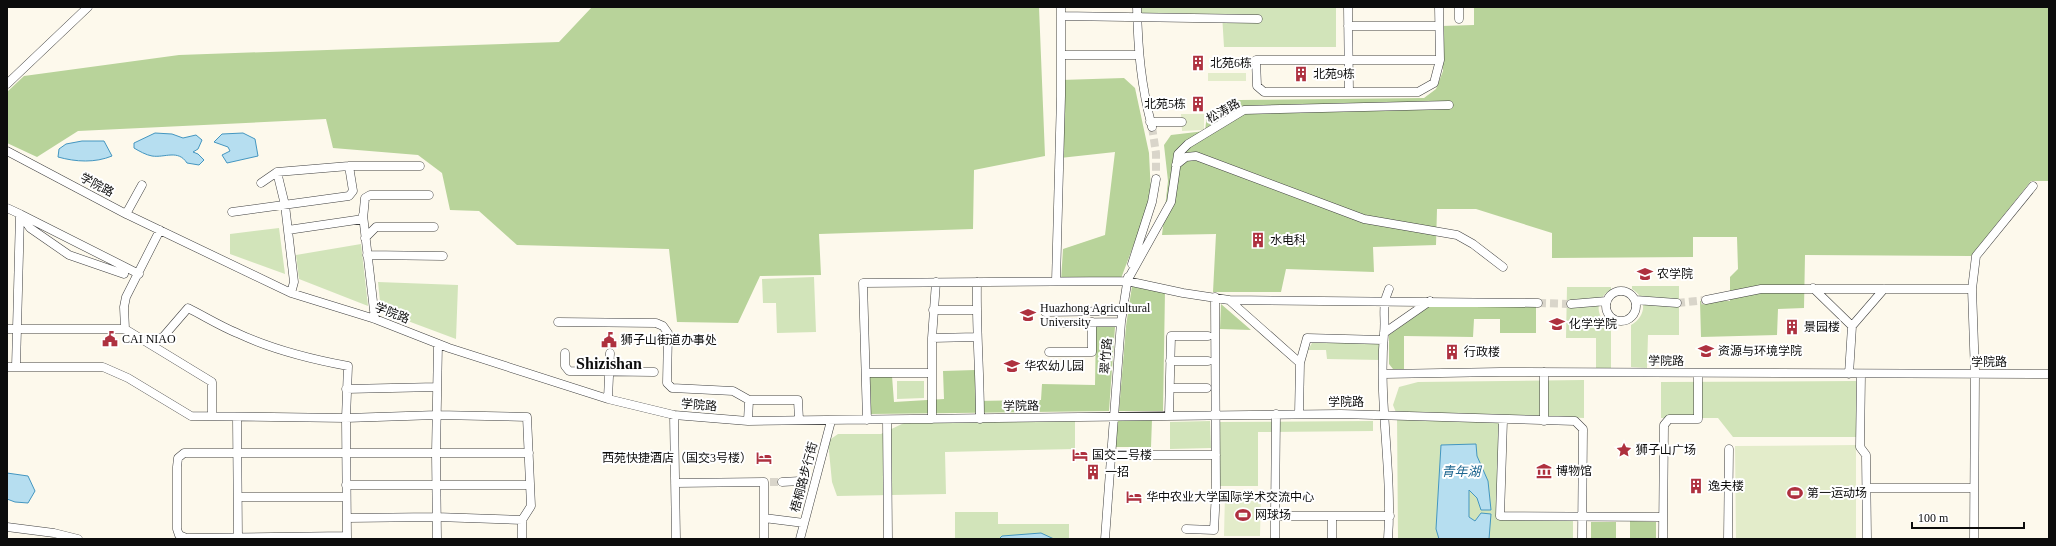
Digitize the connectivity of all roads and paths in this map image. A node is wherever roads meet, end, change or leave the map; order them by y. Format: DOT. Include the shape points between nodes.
graph roads {
  1 [pos="88,7"];
  2 [pos="1061,7"];
  3 [pos="1137,7"];
  4 [pos="1348,7"];
  5 [pos="1439,7"];
  6 [pos="1459,7"];
  7 [pos="1061,16"];
  8 [pos="1137,17"];
  9 [pos="1258,19"];
  10 [pos="1459,19"];
  11 [pos="1348,26"];
  12 [pos="1439,26"];
  13 [pos="1061,55"];
  14 [pos="1138,55"];
  15 [pos="1348,60"];
  16 [pos="1440,60"];
  17 [pos="7,84"];
  18 [pos="1349,92"];
  19 [pos="1449,105"];
  20 [pos="1182,122"];
  21 [pos="7,151"];
  22 [pos="1176,165"];
  23 [pos="349,166"];
  24 [pos="420,166"];
  25 [pos="277,172"];
  26 [pos="1156,179"];
  27 [pos="261,182"];
  28 [pos="142,185"];
  29 [pos="2033,186"];
  30 [pos="429,195"];
  31 [pos="285,205"];
  32 [pos="7,208"];
  33 [pos="362,208"];
  34 [pos="232,212"];
  35 [pos="20,214"];
  36 [pos="126,214"];
  37 [pos="363,219"];
  38 [pos="434,227"];
  39 [pos="160,230"];
  40 [pos="288,230"];
  41 [pos="365,238"];
  42 [pos="367,255"];
  43 [pos="443,256"];
  44 [pos="1503,267"];
  45 [pos="124,274"];
  46 [pos="139,274"];
  47 [pos="1056,281"];
  48 [pos="1127,281"];
  49 [pos="936,282"];
  50 [pos="978,282"];
  51 [pos="1813,288"];
  52 [pos="1389,289"];
  53 [pos="1884,289"];
  54 [pos="1972,289"];
  55 [pos="291,293"];
  56 [pos="1215,297"];
  57 [pos="1228,300"];
  58 [pos="1635,300"];
  59 [pos="1706,300"];
  60 [pos="1430,301"];
  61 [pos="1606,301"];
  62 [pos="1384,302"];
  63 [pos="1677,303"];
  64 [pos="1538,304"];
  65 [pos="1572,304"];
  66 [pos="933,310"];
  67 [pos="976,310"];
  68 [pos="1122,311"];
  69 [pos="1045,312"];
  70 [pos="375,319"];
  71 [pos="558,322"];
  72 [pos="1092,322"];
  73 [pos="1120,322"];
  74 [pos="1050,323"];
  75 [pos="1852,326"];
  76 [pos="7,329"];
  77 [pos="16,329"];
  78 [pos="125,329"];
  79 [pos="1208,336"];
  80 [pos="978,337"];
  81 [pos="1384,337"];
  82 [pos="932,338"];
  83 [pos="149,342"];
  84 [pos="438,344"];
  85 [pos="1049,352"];
  86 [pos="565,353"];
  87 [pos="610,353"];
  88 [pos="1170,361"];
  89 [pos="1208,361"];
  90 [pos="1300,363"];
  91 [pos="7,367"];
  92 [pos="16,367"];
  93 [pos="609,372"];
  94 [pos="654,372"];
  95 [pos="1544,372"];
  96 [pos="866,373"];
  97 [pos="931,373"];
  98 [pos="1384,374"];
  99 [pos="1698,374"];
  100 [pos="1849,374"];
  101 [pos="1861,374"];
  102 [pos="1975,374"];
  103 [pos="2049,374"];
  104 [pos="437,387"];
  105 [pos="1170,388"];
  106 [pos="1207,388"];
  107 [pos="346,389"];
  108 [pos="608,399"];
  109 [pos="749,400"];
  110 [pos="1276,414"];
  111 [pos="1299,414"];
  112 [pos="1384,414"];
  113 [pos="437,415"];
  114 [pos="674,415"];
  115 [pos="1215,415"];
  116 [pos="212,416"];
  117 [pos="237,416"];
  118 [pos="1169,416"];
  119 [pos="1113,417"];
  120 [pos="346,418"];
  121 [pos="932,419"];
  122 [pos="980,419"];
  123 [pos="799,420"];
  124 [pos="867,420"];
  125 [pos="886,420"];
  126 [pos="1503,420"];
  127 [pos="748,421"];
  128 [pos="831,421"];
  129 [pos="1544,421"];
  130 [pos="1729,449"];
  131 [pos="436,452"];
  132 [pos="237,453"];
  133 [pos="346,453"];
  134 [pos="529,453"];
  135 [pos="1110,454"];
  136 [pos="1216,455"];
  137 [pos="808,481"];
  138 [pos="675,482"];
  139 [pos="782,482"];
  140 [pos="436,484"];
  141 [pos="530,485"];
  142 [pos="346,486"];
  143 [pos="1867,488"];
  144 [pos="1974,488"];
  145 [pos="238,497"];
  146 [pos="346,497"];
  147 [pos="1275,516"];
  148 [pos="1332,516"];
  149 [pos="1390,516"];
  150 [pos="436,517"];
  151 [pos="1582,517"];
  152 [pos="1663,517"];
  153 [pos="347,518"];
  154 [pos="764,518"];
  155 [pos="522,520"];
  156 [pos="804,523"];
  157 [pos="7,527"];
  158 [pos="1186,529"];
  159 [pos="238,538"];
  160 [pos="347,538"];
  161 [pos="78,539"];
  162 [pos="437,539"];
  163 [pos="522,539"];
  164 [pos="676,539"];
  165 [pos="764,539"];
  166 [pos="800,539"];
  167 [pos="888,539"];
  168 [pos="1105,539"];
  169 [pos="1275,539"];
  170 [pos="1332,539"];
  171 [pos="1388,539"];
  172 [pos="1582,539"];
  173 [pos="1663,539"];
  174 [pos="1728,539"];
  175 [pos="1867,539"];
  176 [pos="1974,539"];
  1 -- 17 [label="street"];
  2 -- 7 [label="street"];
  3 -- 8 [label="street"];
  4 -- 11 [label="street"];
  5 -- 12 [label="street"];
  6 -- 10 [label="street"];
  7 -- 8 [label="street"];
  7 -- 13 [label="street"];
  8 -- 9 [label="street"];
  8 -- 14 [label="street"];
  11 -- 12 [label="street"];
  11 -- 15 [label="street"];
  12 -- 16 [label="street"];
  13 -- 14 [label="street"];
  13 -- 47 [label="street"];
  14 -- 20 [label="street" via="1151,124"];
  15 -- 16 [label="street"];
  15 -- 18 [label="street"];
  15 -- 18 [label="street" via="1256,60 1257,86 1264,92"];
  16 -- 18 [label="street" via="1434,83 1418,92"];
  19 -- 22 [label="street, 松涛路" via="1244,110 1188,144 1178,154"];
  21 -- 36 [label="street, 学院路"];
  22 -- 44 [label="street" via="1186,158 1196,156 1364,219 1457,235"];
  22 -- 48 [label="street, 松涛路" via="1171,202"];
  23 -- 24 [label="street"];
  23 -- 25 [label="street"];
  23 -- 31 [label="street" via="354,191 349,196"];
  25 -- 27 [label="street"];
  25 -- 31 [label="street"];
  26 -- 48 [label="street, 翠竹路" via="1152,202"];
  28 -- 36 [label="street"];
  29 -- 54 [label="street" via="1976,256"];
  30 -- 37 [label="street" via="370,194 365,198"];
  31 -- 34 [label="street"];
  31 -- 40 [label="street"];
  32 -- 35 [label="street"];
  33 -- 37 [label="street"];
  35 -- 45 [label="street" via="30,228 68,255"];
  35 -- 46 [label="street"];
  35 -- 77 [label="street"];
  36 -- 39 [label="street, 学院路"];
  37 -- 40 [label="street"];
  37 -- 41 [label="street"];
  38 -- 41 [label="street" via="376,227"];
  39 -- 46 [label="street"];
  39 -- 55 [label="street, 学院路"];
  40 -- 55 [label="street" via="294,282"];
  41 -- 42 [label="street"];
  42 -- 43 [label="street"];
  42 -- 70 [label="street"];
  46 -- 78 [label="street" via="126,297"];
  47 -- 48 [label="street"];
  47 -- 50 [label="street"];
  48 -- 56 [label="street"];
  48 -- 68 [label="street, 翠竹路"];
  49 -- 50 [label="street"];
  49 -- 66 [label="street"];
  49 -- 96 [label="street" via="863,283"];
  50 -- 67 [label="street"];
  51 -- 53 [label="street"];
  51 -- 59 [label="street" via="1761,289"];
  51 -- 75 [label="street"];
  52 -- 62 [label="street"];
  53 -- 54 [label="street"];
  53 -- 75 [label="street"];
  54 -- 102 [label="street"];
  55 -- 70 [label="street, 学院路"];
  56 -- 57 [label="street"];
  56 -- 115 [label="street"];
  57 -- 62 [label="street"];
  57 -- 90 [label="street"];
  58 -- 61 [label="street" via="1628,293 1618,291"];
  58 -- 61 [label="street" via="1634,314 1621,321 1616,321 1608,315"];
  58 -- 63 [label="street"];
  60 -- 62 [label="street"];
  60 -- 64 [label="street"];
  60 -- 81 [label="street"];
  61 -- 65 [label="street"];
  62 -- 81 [label="street"];
  66 -- 67 [label="street"];
  66 -- 82 [label="street"];
  67 -- 80 [label="street"];
  68 -- 69 [label="street"];
  68 -- 73 [label="street, 翠竹路"];
  70 -- 84 [label="street, 学院路"];
  71 -- 109 [label="street" via="656,323 663,326 668,333 667,383 672,388 733,391"];
  72 -- 73 [label="street"];
  72 -- 74 [label="street"];
  72 -- 85 [label="street" via="1092,352"];
  73 -- 119 [label="street, 翠竹路"];
  75 -- 100 [label="street"];
  76 -- 77 [label="street"];
  77 -- 78 [label="street"];
  77 -- 92 [label="street"];
  78 -- 83 [label="street"];
  79 -- 88 [label="street" via="1170,336"];
  80 -- 82 [label="street"];
  80 -- 122 [label="street"];
  81 -- 90 [label="street" via="1307,338"];
  81 -- 98 [label="street"];
  82 -- 97 [label="street"];
  83 -- 107 [label="street" via="163,337 188,308 237,334 322,361 348,366"];
  83 -- 116 [label="street" via="212,382"];
  84 -- 104 [label="street"];
  84 -- 108 [label="street, 学院路"];
  86 -- 93 [label="street" via="565,366 569,371"];
  87 -- 93 [label="street"];
  88 -- 89 [label="street"];
  88 -- 105 [label="street"];
  90 -- 111 [label="street"];
  91 -- 92 [label="street"];
  92 -- 116 [label="street" via="103,367 128,378 191,416"];
  93 -- 94 [label="street"];
  93 -- 108 [label="street"];
  95 -- 98 [label="street, 学院路"];
  95 -- 99 [label="street, 学院路"];
  95 -- 129 [label="street"];
  96 -- 97 [label="street"];
  96 -- 124 [label="street"];
  97 -- 121 [label="street"];
  98 -- 112 [label="street"];
  99 -- 100 [label="street, 学院路"];
  99 -- 152 [label="street" via="1698,419 1669,419 1664,425"];
  100 -- 101 [label="street, 学院路"];
  101 -- 102 [label="street, 学院路"];
  101 -- 143 [label="street" via="1860,447 1866,455"];
  102 -- 103 [label="street, 学院路"];
  102 -- 144 [label="street"];
  104 -- 107 [label="street"];
  104 -- 113 [label="street"];
  105 -- 106 [label="street"];
  105 -- 118 [label="street"];
  107 -- 120 [label="street"];
  108 -- 114 [label="street, 学院路"];
  109 -- 123 [label="street" via="798,400"];
  109 -- 127 [label="street"];
  110 -- 111 [label="street, 学院路"];
  110 -- 115 [label="street, 学院路"];
  110 -- 147 [label="street"];
  111 -- 112 [label="street, 学院路"];
  112 -- 126 [label="street, 学院路"];
  112 -- 149 [label="street"];
  113 -- 120 [label="street"];
  113 -- 131 [label="street"];
  113 -- 134 [label="street" via="527,417"];
  114 -- 127 [label="street, 学院路"];
  114 -- 138 [label="street"];
  115 -- 118 [label="street, 学院路"];
  115 -- 136 [label="street"];
  116 -- 117 [label="street"];
  117 -- 120 [label="street"];
  117 -- 132 [label="street"];
  118 -- 119 [label="street, 学院路"];
  119 -- 122 [label="street, 学院路"];
  119 -- 135 [label="street, 翠竹路"];
  120 -- 133 [label="street"];
  121 -- 122 [label="street, 学院路"];
  121 -- 125 [label="street, 学院路"];
  123 -- 127 [label="street, 学院路"];
  123 -- 128 [label="street, 学院路"];
  124 -- 125 [label="street, 学院路"];
  124 -- 128 [label="street, 学院路"];
  125 -- 167 [label="street"];
  126 -- 129 [label="street, 学院路"];
  126 -- 151 [label="street" via="1500,516"];
  128 -- 137 [label="street, 梧桐路步行街"];
  129 -- 151 [label="street, 学院路" via="1575,421 1583,429"];
  130 -- 174 [label="street"];
  131 -- 133 [label="street"];
  131 -- 134 [label="street"];
  131 -- 140 [label="street"];
  132 -- 133 [label="street"];
  132 -- 145 [label="street"];
  132 -- 159 [label="street" via="184,452 178,458 176,529 179,535 186,538"];
  133 -- 142 [label="street"];
  134 -- 141 [label="street"];
  135 -- 136 [label="street"];
  135 -- 168 [label="street, 翠竹路"];
  136 -- 158 [label="street" via="1214,530"];
  137 -- 139 [label="street"];
  137 -- 156 [label="street, 梧桐路步行街"];
  138 -- 154 [label="street" via="767,482"];
  138 -- 164 [label="street"];
  140 -- 141 [label="street"];
  140 -- 142 [label="street"];
  140 -- 150 [label="street"];
  141 -- 155 [label="street" via="531,506"];
  142 -- 146 [label="street"];
  143 -- 144 [label="street"];
  143 -- 175 [label="street"];
  144 -- 176 [label="street"];
  145 -- 146 [label="street"];
  145 -- 159 [label="street"];
  146 -- 153 [label="street"];
  147 -- 148 [label="street"];
  147 -- 169 [label="street"];
  148 -- 149 [label="street"];
  148 -- 170 [label="street"];
  149 -- 171 [label="street"];
  150 -- 153 [label="street"];
  150 -- 155 [label="street"];
  150 -- 162 [label="street"];
  151 -- 152 [label="street"];
  151 -- 172 [label="street, 学院路"];
  152 -- 173 [label="street"];
  153 -- 160 [label="street"];
  154 -- 156 [label="street"];
  154 -- 165 [label="street"];
  155 -- 163 [label="street"];
  156 -- 166 [label="street, 梧桐路步行街"];
  157 -- 161 [label="street"];
  159 -- 160 [label="street"];
}
